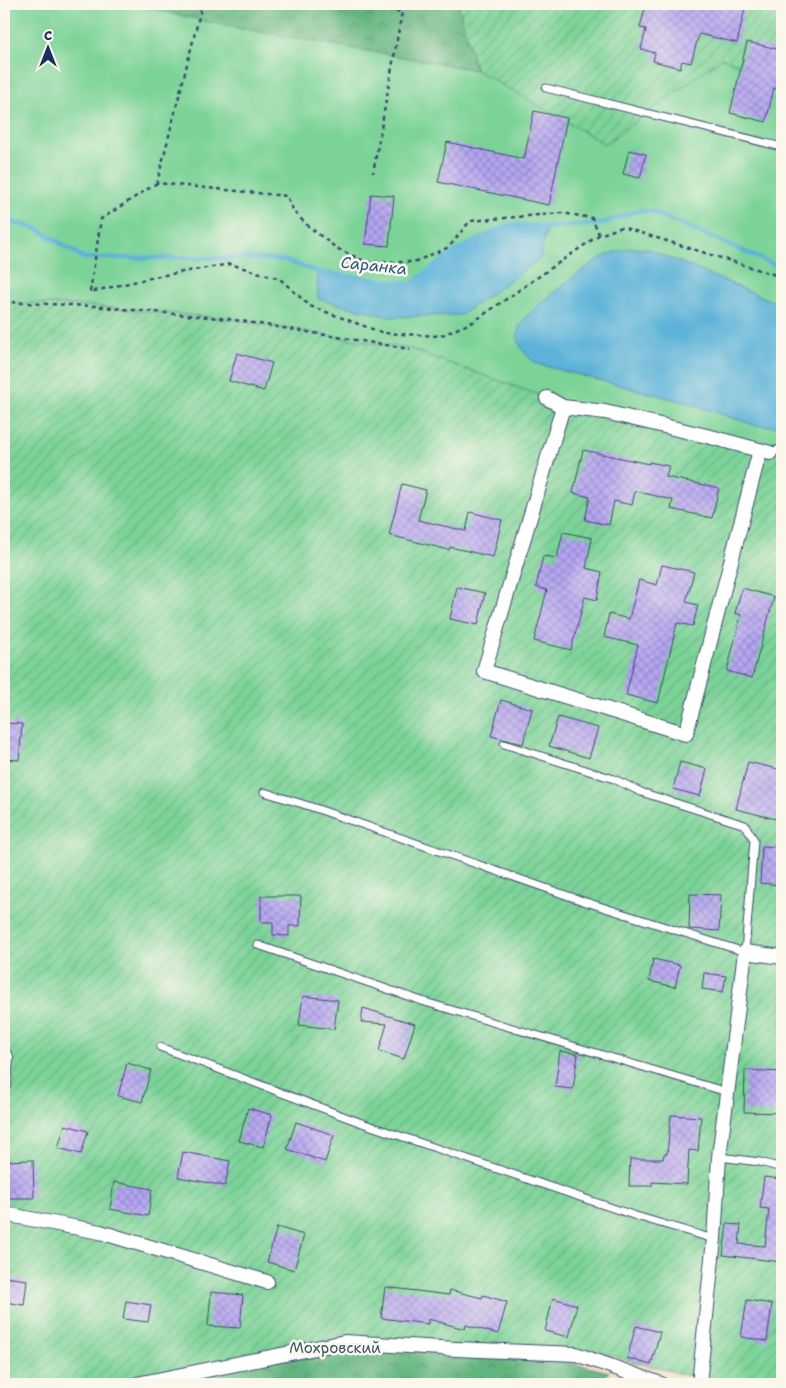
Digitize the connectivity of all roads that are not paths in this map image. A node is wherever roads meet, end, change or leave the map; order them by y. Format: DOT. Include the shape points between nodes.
graph roads {
  1 [pos="546,88"];
  2 [pos="782,147"];
  3 [pos="547,398"];
  4 [pos="563,407"];
  5 [pos="771,450"];
  6 [pos="504,744"];
  7 [pos="264,792"];
  8 [pos="258,945"];
  9 [pos="745,952"];
  10 [pos="782,957"];
  11 [pos="160,1047"];
  12 [pos="6,1057"];
  13 [pos="4,1084"];
  14 [pos="728,1092"];
  15 [pos="719,1157"];
  16 [pos="782,1168"];
  17 [pos="4,1214"];
  18 [pos="714,1239"];
  19 [pos="267,1282"];
  20 [pos="137,1384"];
  21 [pos="661,1384"];
  22 [pos="699,1384"];
  1 -- 2 [label="lane"];
  3 -- 4 [label="street"];
  4 -- 5 [label="street" via="605,412"];
  4 -- 5 [label="street" via="484,672 686,734"];
  6 -- 9 [label="lane" via="745,825 754,840"];
  7 -- 9 [label="lane" via="577,899"];
  8 -- 14 [label="lane" via="425,1002"];
  9 -- 10 [label="street"];
  9 -- 14 [label="street"];
  11 -- 18 [label="lane" via="359,1122 636,1216"];
  12 -- 13 [label="street"];
  14 -- 15 [label="street"];
  15 -- 16 [label="lane"];
  15 -- 18 [label="street"];
  17 -- 19 [label="street" via="100,1232"];
  18 -- 22 [label="street"];
  20 -- 21 [label="street" via="345,1342 576,1354"];
}
